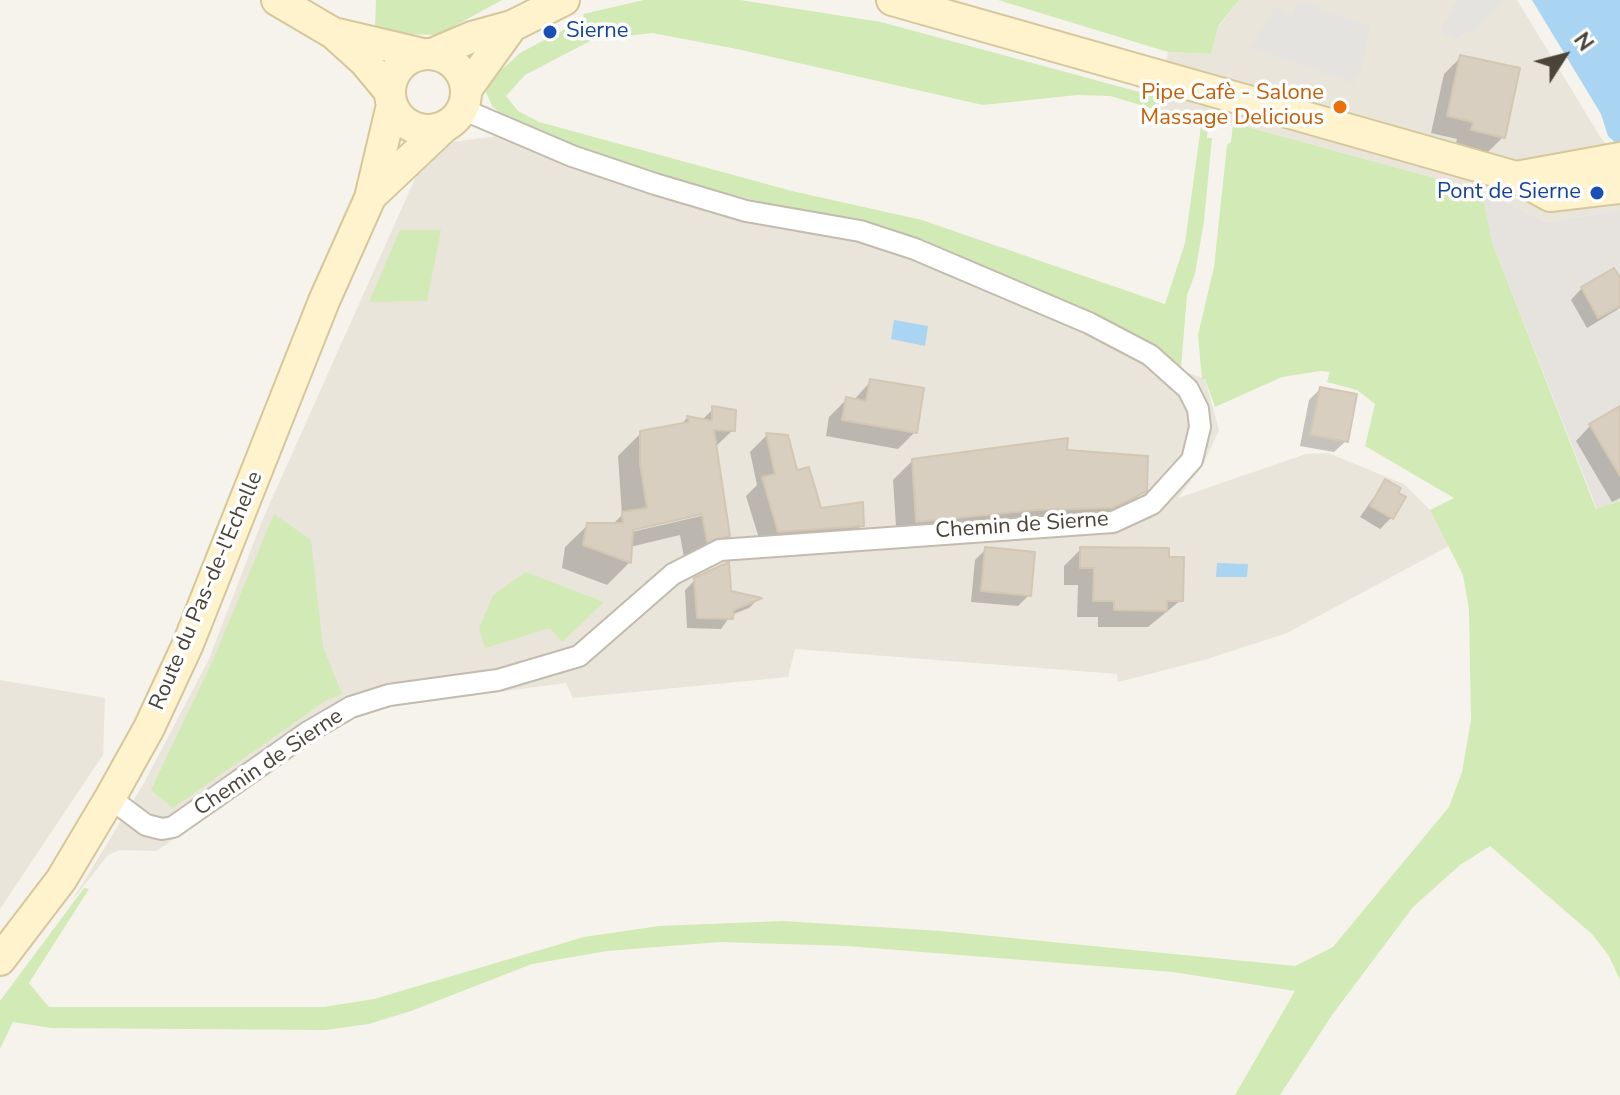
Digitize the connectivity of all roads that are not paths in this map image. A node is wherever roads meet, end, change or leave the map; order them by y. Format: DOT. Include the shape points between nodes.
graph roads {
  1 [pos="277,0"];
  2 [pos="564,0"];
  3 [pos="892,0"];
  4 [pos="512,26"];
  5 [pos="333,33"];
  6 [pos="428,54"];
  7 [pos="391,98"];
  8 [pos="458,108"];
  9 [pos="1620,158"];
  10 [pos="1525,180"];
  11 [pos="1620,188"];
  12 [pos="370,198"];
  13 [pos="110,798"];
  14 [pos="0,960"];
  1 -- 5 [label="main road"];
  2 -- 4 [label="main road, Route du Pas-de-l'Echelle"];
  3 -- 10 [label="main road"];
  4 -- 6 [label="main road, Route du Pas-de-l'Echelle"];
  4 -- 8 [label="main road, Route du Pas-de-l'Echelle"];
  5 -- 6 [label="main road"];
  5 -- 7 [label="main road" via="365,62"];
  6 -- 7 [label="main road" via="399,66"];
  6 -- 8 [label="main road" via="456,65"];
  7 -- 8 [label="main road" via="397,114 414,127 435,129"];
  7 -- 12 [label="main road, Route du Pas-de-l'Echelle"];
  8 -- 12 [label="main road, Route du Pas-de-l'Echelle"];
  8 -- 13 [label="street, Chemin de Sierne" via="655,184 746,211 860,231 915,249 1089,323 1150,355 1188,389 1200,427 1192,460 1152,504 1113,522 720,550 673,574 579,656 498,680 424,689 351,707 173,827 146,825"];
  9 -- 10 [label="main road"];
  10 -- 11 [label="main road" via="1550,196"];
  12 -- 13 [label="main road, Route du Pas-de-l'Echelle" via="188,644"];
  13 -- 14 [label="main road, Route du Pas-de-l'Echelle" via="61,880"];
}
